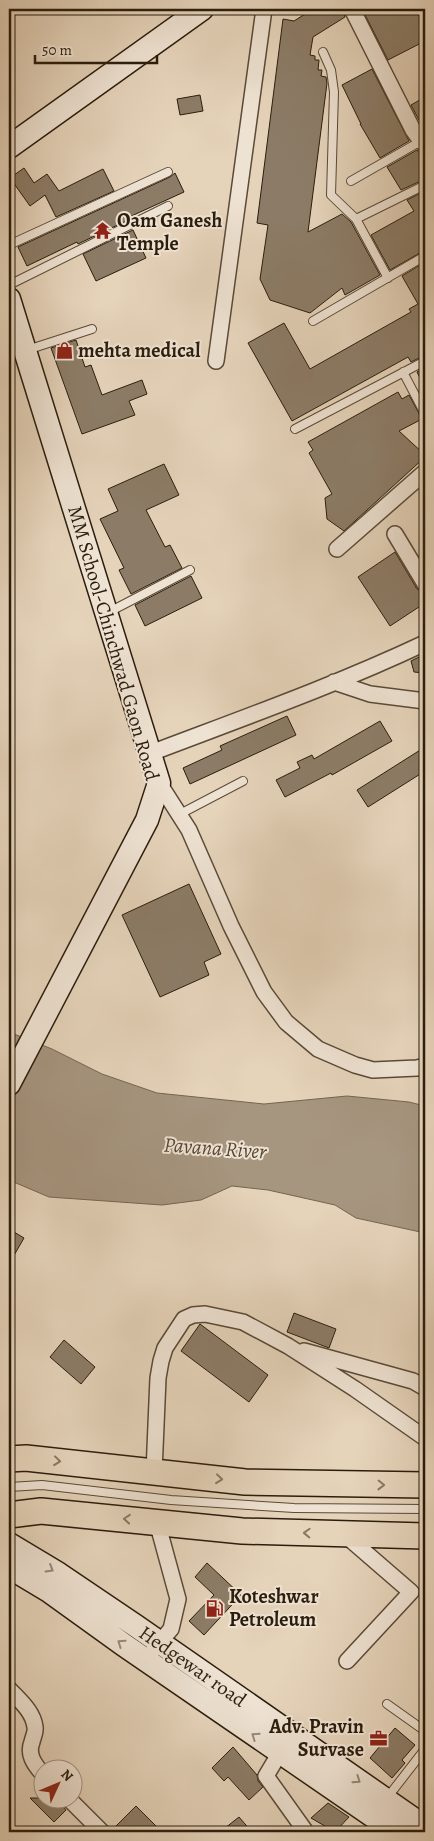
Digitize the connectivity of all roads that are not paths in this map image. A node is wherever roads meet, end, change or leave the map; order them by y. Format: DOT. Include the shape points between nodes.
graph roads {
  1 [pos="264,9"];
  2 [pos="352,9"];
  3 [pos="191,14"];
  4 [pos="323,52"];
  5 [pos="423,143"];
  6 [pos="9,147"];
  7 [pos="168,172"];
  8 [pos="351,181"];
  9 [pos="425,185"];
  10 [pos="168,206"];
  11 [pos="356,219"];
  12 [pos="9,245"];
  13 [pos="425,256"];
  14 [pos="388,278"];
  15 [pos="9,285"];
  16 [pos="9,299"];
  17 [pos="313,321"];
  18 [pos="92,329"];
  19 [pos="25,351"];
  20 [pos="216,360"];
  21 [pos="425,361"];
  22 [pos="403,372"];
  23 [pos="425,414"];
  24 [pos="295,429"];
  25 [pos="425,472"];
  26 [pos="395,534"];
  27 [pos="337,549"];
  28 [pos="190,570"];
  29 [pos="423,576"];
  30 [pos="108,613"];
  31 [pos="425,643"];
  32 [pos="334,682"];
  33 [pos="425,701"];
  34 [pos="151,753"];
  35 [pos="243,781"];
  36 [pos="159,783"];
  37 [pos="180,814"];
  38 [pos="425,1066"];
  39 [pos="9,1084"];
  40 [pos="288,1346"];
  41 [pos="425,1388"];
  42 [pos="425,1438"];
  43 [pos="9,1459"];
  44 [pos="154,1472"];
  45 [pos="425,1486"];
  46 [pos="9,1487"];
  47 [pos="425,1510"];
  48 [pos="9,1515"];
  49 [pos="157,1522"];
  50 [pos="344,1534"];
  51 [pos="422,1539"];
  52 [pos="9,1544"];
  53 [pos="9,1566"];
  54 [pos="152,1651"];
  55 [pos="347,1661"];
  56 [pos="9,1689"];
  57 [pos="387,1704"];
  58 [pos="425,1731"];
  59 [pos="285,1744"];
  60 [pos="425,1749"];
  61 [pos="32,1758"];
  62 [pos="386,1799"];
  63 [pos="78,1808"];
  64 [pos="425,1827"];
  65 [pos="102,1832"];
  66 [pos="306,1832"];
  67 [pos="396,1832"];
  1 -- 20 [label="street"];
  2 -- 5 [label="street" via="413,130"];
  3 -- 6 [label="main road"];
  4 -- 11 [label="lane" via="331,70 334,92 331,195"];
  5 -- 8 [label="lane"];
  7 -- 12 [label="lane"];
  9 -- 11 [label="lane"];
  10 -- 15 [label="lane"];
  11 -- 14 [label="lane"];
  13 -- 14 [label="lane"];
  14 -- 17 [label="lane"];
  16 -- 19 [label="main road, MM School-Chinchwad Gaon Road"];
  18 -- 19 [label="lane"];
  19 -- 30 [label="main road, MM School-Chinchwad Gaon Road"];
  21 -- 22 [label="lane"];
  22 -- 23 [label="lane"];
  22 -- 24 [label="lane"];
  25 -- 27 [label="street"];
  26 -- 29 [label="street"];
  28 -- 30 [label="lane"];
  30 -- 34 [label="main road, MM School-Chinchwad Gaon Road"];
  31 -- 32 [label="street"];
  32 -- 33 [label="street" via="370,694"];
  32 -- 34 [label="street"];
  34 -- 36 [label="main road, MM School-Chinchwad Gaon Road"];
  35 -- 37 [label="lane"];
  36 -- 37 [label="street"];
  36 -- 39 [label="main road, MM School-Chinchwad Gaon Road" via="147,820"];
  37 -- 38 [label="street" via="264,992 286,1022 318,1049 355,1065 373,1070"];
  40 -- 41 [label="street" via="413,1381"];
  40 -- 42 [label="street"];
  40 -- 44 [label="street" via="243,1322 205,1314 184,1319 165,1348 161,1362"];
  43 -- 44 [label="main road, one-way" via="26,1458"];
  44 -- 45 [label="main road, one-way" via="245,1482"];
  46 -- 47 [label="lane" via="42,1485 171,1500 294,1508"];
  49 -- 48 [label="main road, one-way" via="41,1511"];
  50 -- 49 [label="main road, one-way" via="242,1531"];
  49 -- 54 [label="street" via="178,1599 171,1629"];
  50 -- 51 [label="main road"];
  50 -- 55 [label="street" via="411,1592"];
  52 -- 54 [label="main road, Hedgewar road, one-way" via="59,1574"];
  54 -- 53 [label="main road, Hedgewar road, one-way"];
  54 -- 59 [label="main road, Hedgewar road"];
  56 -- 61 [label="street" via="23,1703 33,1721"];
  57 -- 58 [label="lane"];
  59 -- 62 [label="main road, Hedgewar road, one-way"];
  59 -- 66 [label="street" via="266,1776"];
  59 -- 67 [label="main road, Hedgewar road"];
  60 -- 62 [label="lane"];
  62 -- 64 [label="main road, Hedgewar road"];
  63 -- 65 [label="street"];
}
